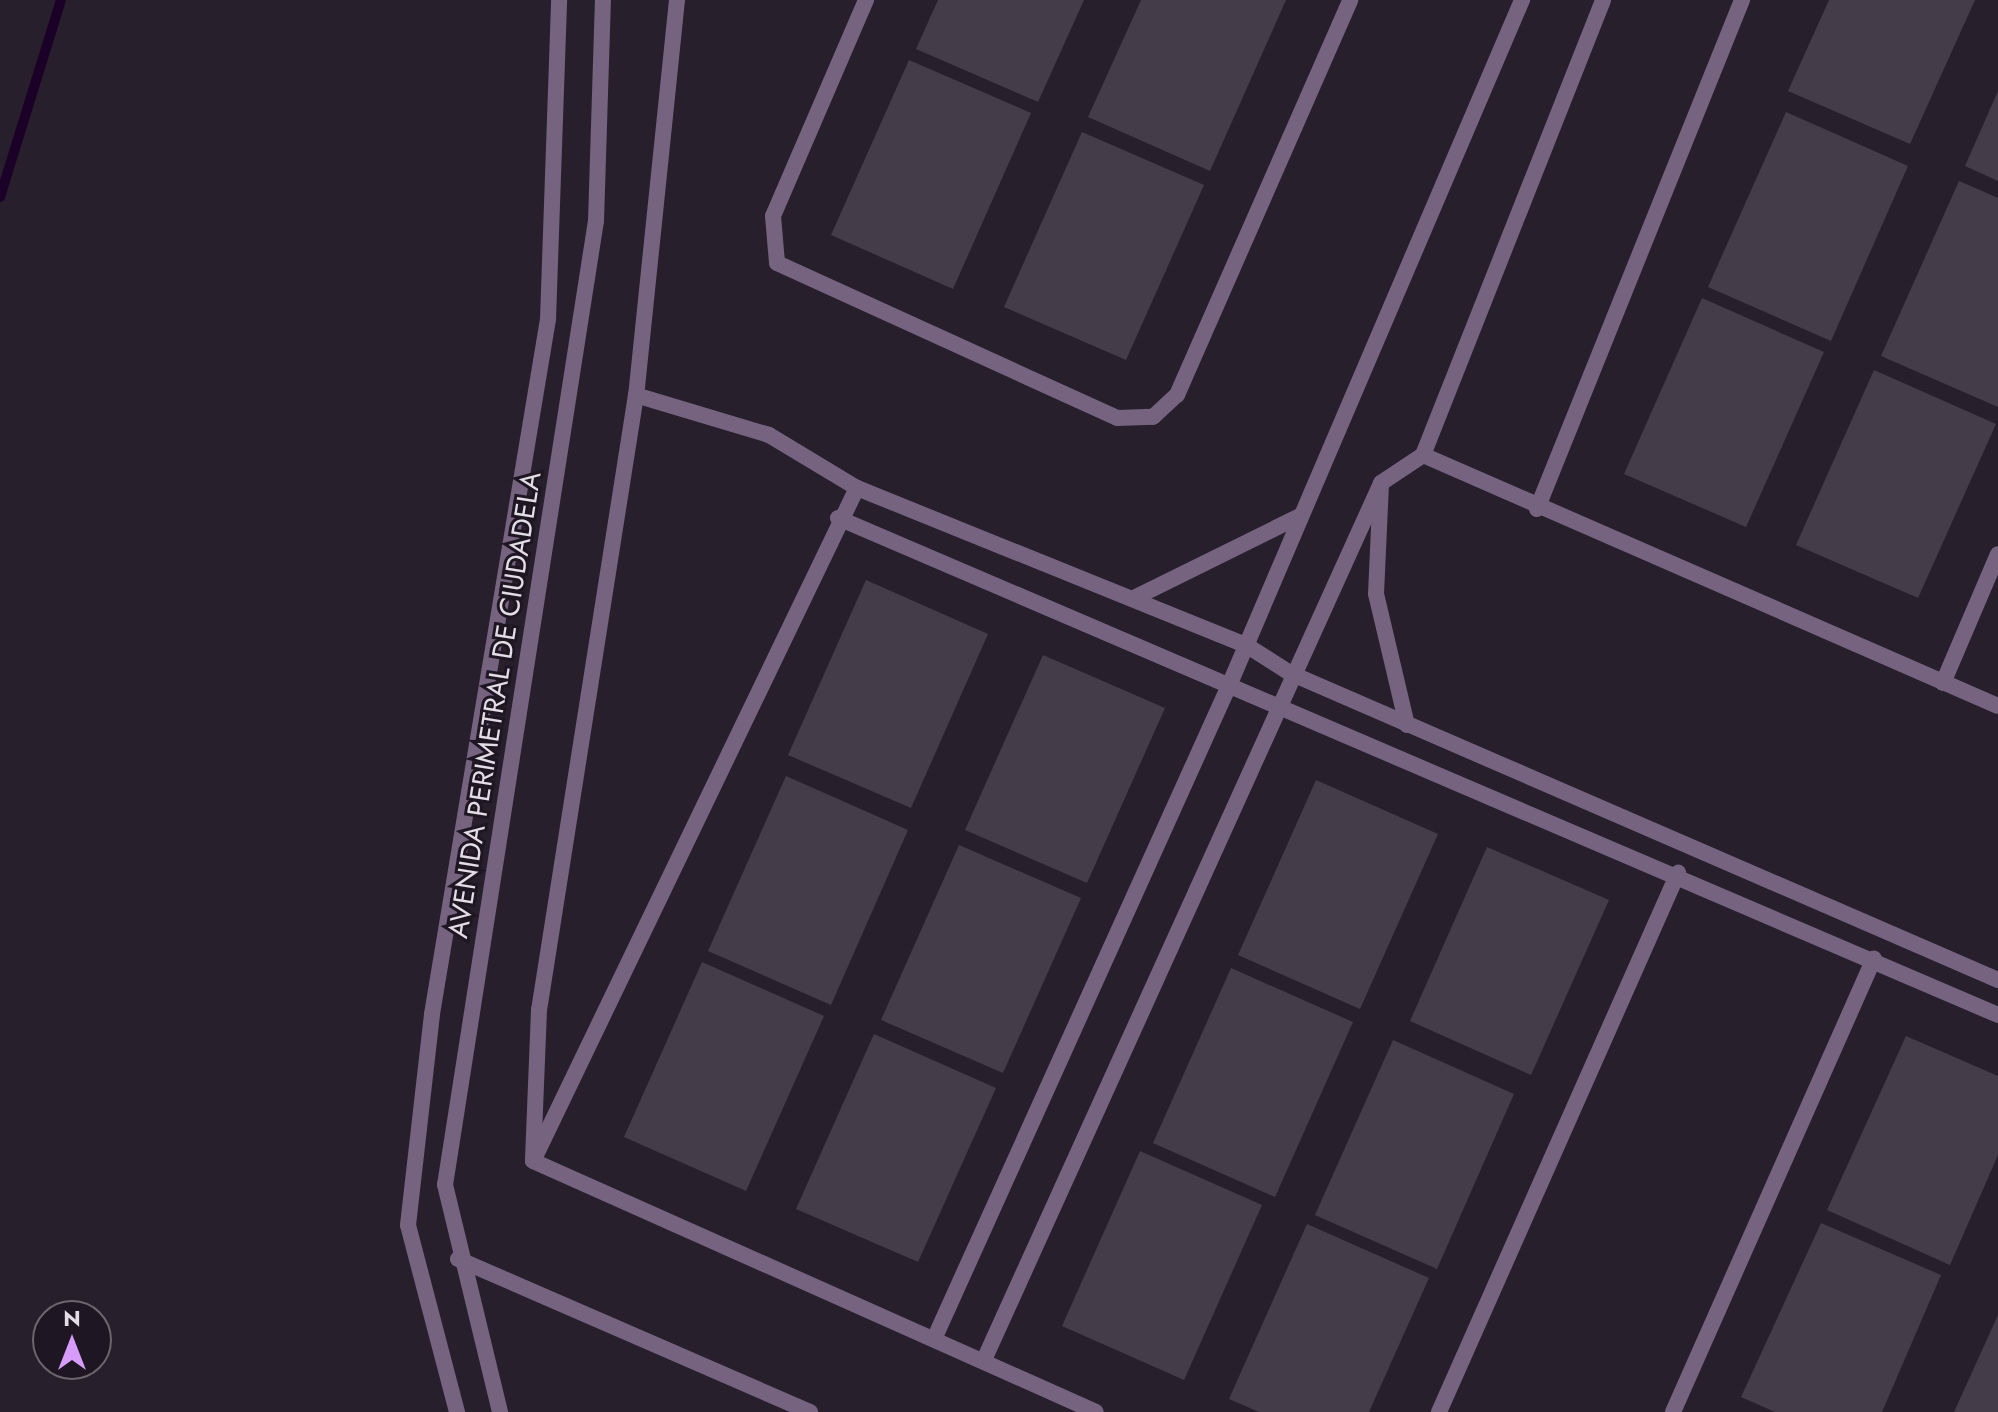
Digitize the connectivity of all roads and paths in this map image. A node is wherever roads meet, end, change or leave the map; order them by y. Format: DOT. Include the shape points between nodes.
graph roads {
  1 [pos="559,0"];
  2 [pos="603,0"];
  3 [pos="677,0"];
  4 [pos="866,0"];
  5 [pos="1350,0"];
  6 [pos="1522,0"];
  7 [pos="1603,0"];
  8 [pos="1742,0"];
  9 [pos="636,395"];
  10 [pos="1423,455"];
  11 [pos="1381,483"];
  12 [pos="857,488"];
  13 [pos="1537,509"];
  14 [pos="1300,516"];
  15 [pos="838,518"];
  16 [pos="1998,554"];
  17 [pos="1132,599"];
  18 [pos="1246,645"];
  19 [pos="1290,673"];
  20 [pos="1231,681"];
  21 [pos="1943,683"];
  22 [pos="1277,700"];
  23 [pos="1998,706"];
  24 [pos="1407,725"];
  25 [pos="1678,873"];
  26 [pos="1874,959"];
  27 [pos="1998,980"];
  28 [pos="1998,1015"];
  29 [pos="533,1161"];
  30 [pos="458,1259"];
  31 [pos="935,1337"];
  32 [pos="984,1360"];
  33 [pos="457,1412"];
  34 [pos="500,1412"];
  35 [pos="810,1412"];
  36 [pos="1096,1412"];
  37 [pos="1439,1412"];
  38 [pos="1673,1412"];
  1 -- 33 [label="street, AVENIDA PERIMETRAL DE CIUDADELA" via="548,319 432,1014 408,1225"];
  2 -- 30 [label="street, AVENIDA PERIMETRAL DE CIUDADELA" via="596,221 445,1185"];
  3 -- 9 [label="street"];
  4 -- 5 [label="street" via="773,216 777,263 1117,418 1153,417 1177,395"];
  6 -- 14 [label="street"];
  7 -- 10 [label="street"];
  8 -- 13 [label="street"];
  9 -- 12 [label="street" via="769,435"];
  9 -- 29 [label="street" via="539,1010"];
  10 -- 11 [label="street"];
  10 -- 13 [label="street"];
  11 -- 19 [label="street"];
  11 -- 24 [label="street" via="1376,594"];
  12 -- 15 [label="street"];
  12 -- 17 [label="street"];
  13 -- 21 [label="street"];
  14 -- 17 [label="street"];
  14 -- 18 [label="street"];
  15 -- 20 [label="street"];
  15 -- 29 [label="street"];
  16 -- 21 [label="street"];
  17 -- 18 [label="street"];
  18 -- 19 [label="street"];
  18 -- 20 [label="street"];
  19 -- 22 [label="street"];
  19 -- 24 [label="street"];
  20 -- 22 [label="street"];
  20 -- 31 [label="street"];
  21 -- 23 [label="street"];
  22 -- 25 [label="street"];
  22 -- 32 [label="street"];
  24 -- 27 [label="street"];
  25 -- 26 [label="street"];
  25 -- 37 [label="street"];
  26 -- 28 [label="street"];
  26 -- 38 [label="street"];
  29 -- 31 [label="street"];
  30 -- 34 [label="street, AVENIDA PERIMETRAL DE CIUDADELA"];
  30 -- 35 [label="street"];
  31 -- 32 [label="street"];
  32 -- 36 [label="street"];
}
